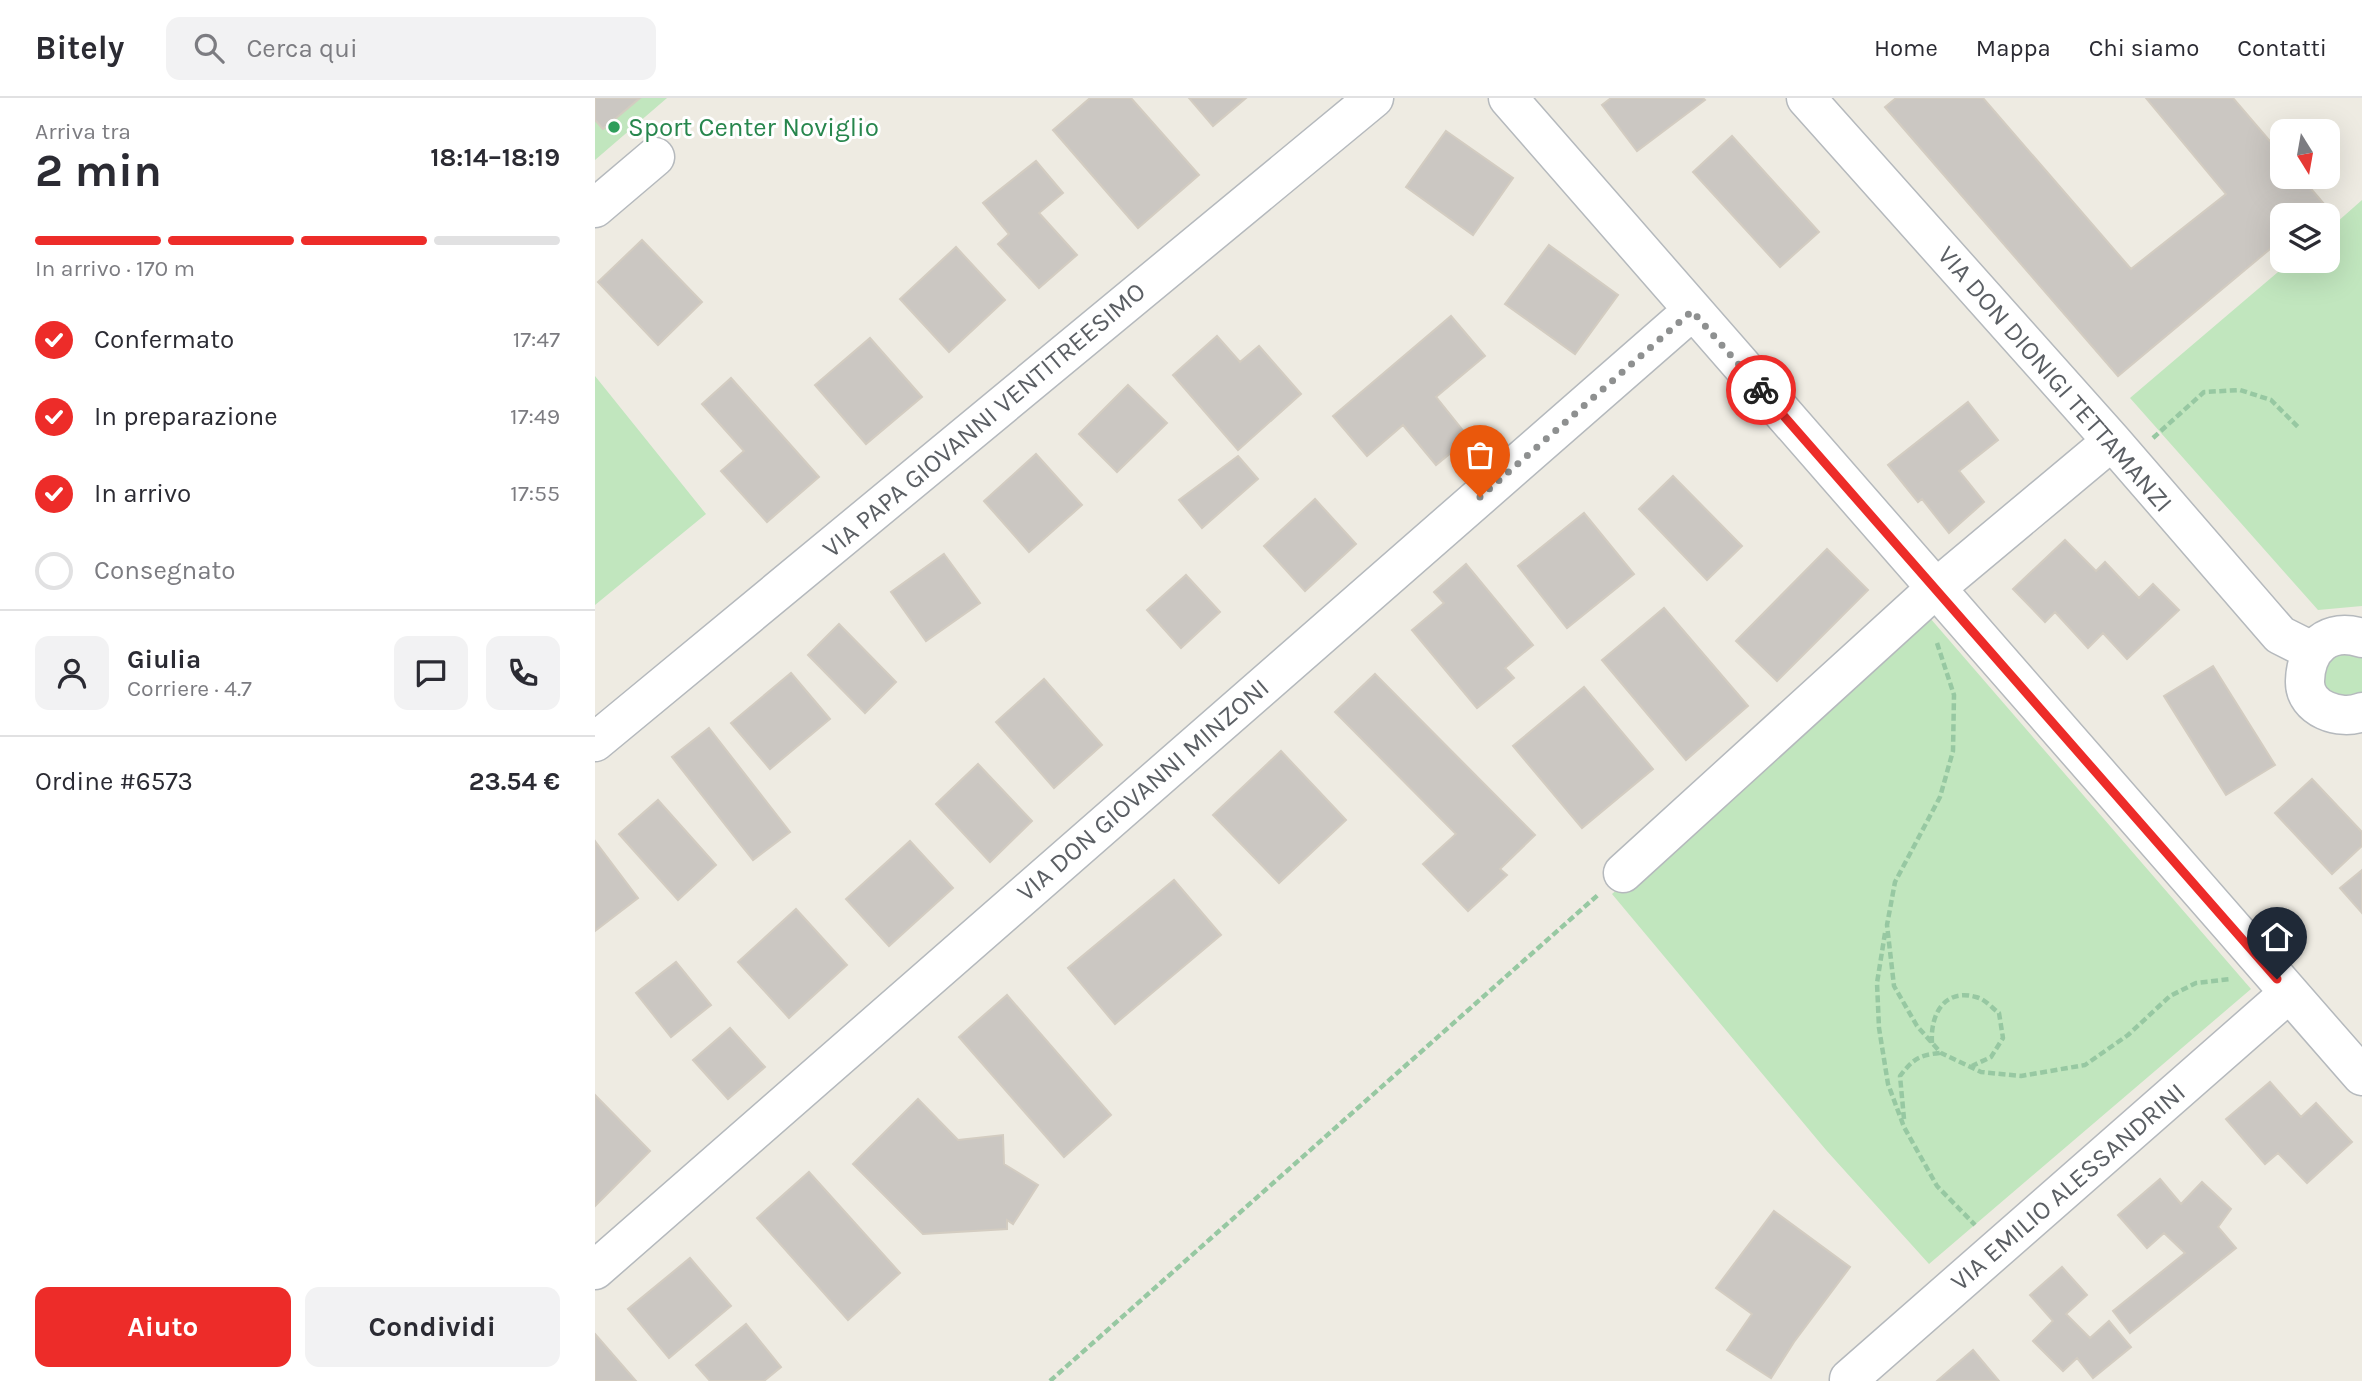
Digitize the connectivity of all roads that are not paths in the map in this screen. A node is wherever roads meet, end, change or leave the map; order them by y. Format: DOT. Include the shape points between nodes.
graph roads {
  1 [pos="1374,98"];
  2 [pos="1508,98"];
  3 [pos="1806,98"];
  4 [pos="655,157"];
  5 [pos="595,208"];
  6 [pos="1692,311"];
  7 [pos="2121,452"];
  8 [pos="1935,589"];
  9 [pos="2362,639"];
  10 [pos="2312,651"];
  11 [pos="2362,712"];
  12 [pos="595,742"];
  13 [pos="1623,873"];
  14 [pos="2283,986"];
  15 [pos="2362,1076"];
  16 [pos="595,1270"];
  17 [pos="1851,1381"];
  1 -- 12 [label="street, VIA PAPA GIOVANNI VENTITREESIMO"];
  2 -- 6 [label="street"];
  3 -- 7 [label="street, VIA DON DIONIGI TETTAMANZI"];
  4 -- 5 [label="street"];
  6 -- 8 [label="street"];
  6 -- 16 [label="street, VIA DON GIOVANNI MINZONI"];
  7 -- 8 [label="street"];
  7 -- 10 [label="street, VIA DON DIONIGI TETTAMANZI" via="2280,635"];
  8 -- 13 [label="street"];
  8 -- 14 [label="street"];
  9 -- 10 [label="street" via="2335,636"];
  10 -- 11 [label="street" via="2304,683 2309,696 2334,715"];
  14 -- 15 [label="street"];
  14 -- 17 [label="street, VIA EMILIO ALESSANDRINI"];
}
